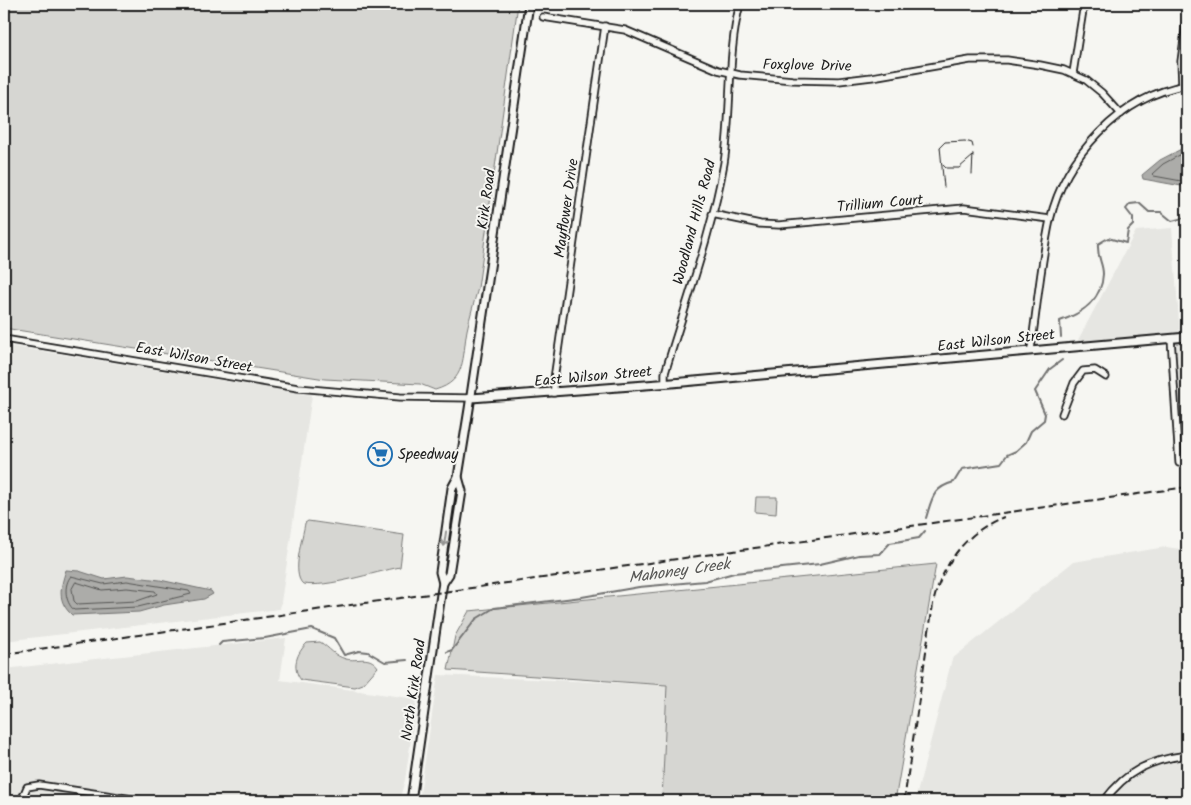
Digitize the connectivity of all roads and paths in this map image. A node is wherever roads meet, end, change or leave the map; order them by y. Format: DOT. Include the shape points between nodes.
graph roads {
  1 [pos="529,4"];
  2 [pos="740,4"];
  3 [pos="1084,4"];
  4 [pos="543,17"];
  5 [pos="1187,17"];
  6 [pos="605,26"];
  7 [pos="1074,73"];
  8 [pos="732,74"];
  9 [pos="1185,85"];
  10 [pos="1121,114"];
  11 [pos="712,214"];
  12 [pos="1050,219"];
  13 [pos="1187,337"];
  14 [pos="4,338"];
  15 [pos="1171,338"];
  16 [pos="1031,349"];
  17 [pos="1106,377"];
  18 [pos="665,384"];
  19 [pos="554,393"];
  20 [pos="471,398"];
  21 [pos="1062,414"];
  22 [pos="1179,463"];
  23 [pos="458,477"];
  24 [pos="443,583"];
  25 [pos="1187,755"];
  26 [pos="21,801"];
  27 [pos="146,801"];
  28 [pos="411,801"];
  29 [pos="1104,801"];
  1 -- 20 [label="street, Kirk Road"];
  2 -- 8 [label="street, Woodland Hills Road"];
  3 -- 7 [label="street"];
  4 -- 6 [label="street, Foxglove Drive"];
  5 -- 9 [label="street" via="1181,61"];
  6 -- 8 [label="street, Foxglove Drive" via="625,30"];
  6 -- 19 [label="street, Mayflower Drive"];
  7 -- 8 [label="street, Foxglove Drive" via="1040,65 982,60 838,81"];
  7 -- 10 [label="street, Foxglove Drive" via="1097,87"];
  8 -- 11 [label="street, Woodland Hills Road" via="724,162"];
  9 -- 10 [label="street" via="1150,97"];
  10 -- 12 [label="street" via="1096,137 1074,166"];
  11 -- 12 [label="street, Trillium Court" via="760,224 779,224 964,208"];
  11 -- 18 [label="street, Woodland Hills Road" via="665,373"];
  12 -- 16 [label="street"];
  13 -- 15 [label="street, East Wilson Street"];
  14 -- 20 [label="street, East Wilson Street" via="298,388 400,397"];
  15 -- 16 [label="street, East Wilson Street"];
  15 -- 22 [label="street"];
  16 -- 18 [label="street, East Wilson Street"];
  17 -- 21 [label="street" via="1095,370 1082,370"];
  18 -- 19 [label="street, East Wilson Street"];
  19 -- 20 [label="street, East Wilson Street"];
  20 -- 23 [label="street, North Kirk Road"];
  23 -- 24 [label="street, North Kirk Road, one-way" via="452,488 440,572"];
  23 -- 24 [label="street, North Kirk Road" via="462,491 449,574"];
  24 -- 28 [label="street, North Kirk Road"];
  25 -- 29 [label="street" via="1162,758 1133,771"];
  26 -- 27 [label="street" via="27,787 39,785"];
}
